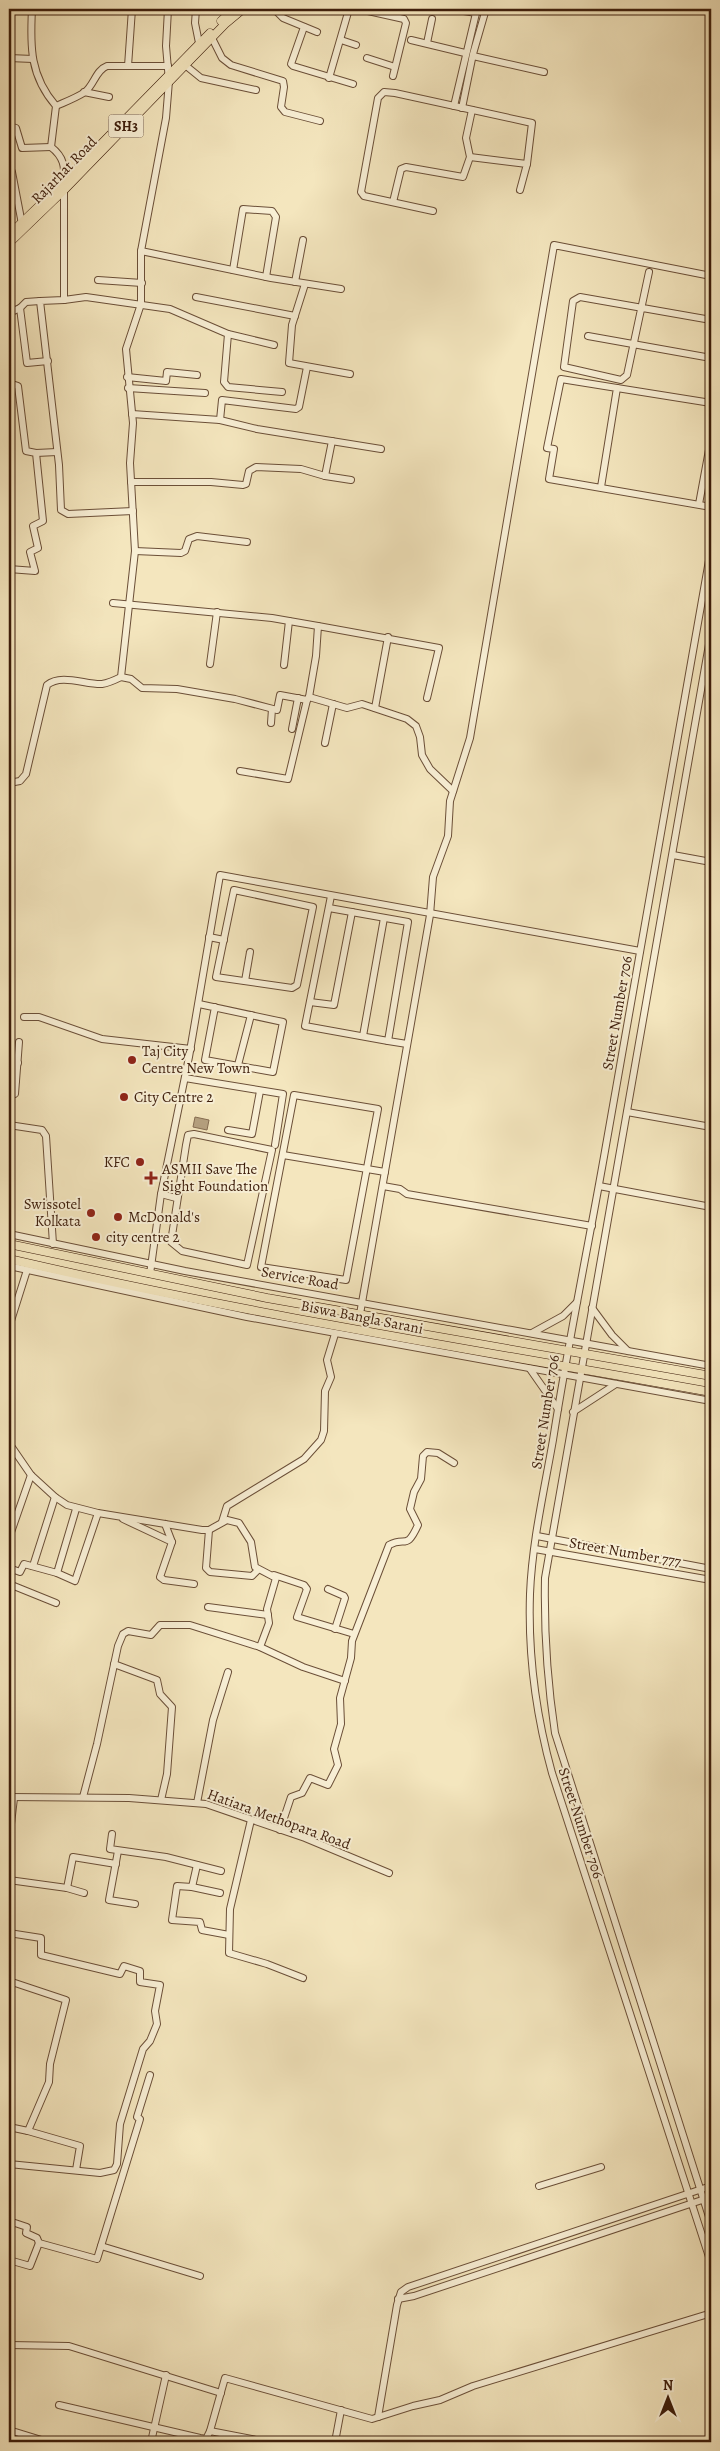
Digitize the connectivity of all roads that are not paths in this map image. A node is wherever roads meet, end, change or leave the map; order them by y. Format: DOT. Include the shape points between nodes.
graph roads {
  1 [pos="32,9"];
  2 [pos="132,9"];
  3 [pos="168,9"];
  4 [pos="196,9"];
  5 [pos="234,9"];
  6 [pos="243,9"];
  7 [pos="274,9"];
  8 [pos="349,9"];
  9 [pos="359,9"];
  10 [pos="452,9"];
  11 [pos="486,9"];
  12 [pos="477,11"];
  13 [pos="432,20"];
  14 [pos="304,27"];
  15 [pos="317,32"];
  16 [pos="212,38"];
  17 [pos="341,40"];
  18 [pos="411,40"];
  19 [pos="199,43"];
  20 [pos="427,43"];
  21 [pos="356,45"];
  22 [pos="465,53"];
  23 [pos="472,56"];
  24 [pos="9,58"];
  25 [pos="367,58"];
  26 [pos="33,59"];
  27 [pos="185,65"];
  28 [pos="128,66"];
  29 [pos="395,67"];
  30 [pos="544,72"];
  31 [pos="169,73"];
  32 [pos="393,76"];
  33 [pos="329,78"];
  34 [pos="353,84"];
  35 [pos="256,90"];
  36 [pos="84,92"];
  37 [pos="109,97"];
  38 [pos="56,106"];
  39 [pos="454,106"];
  40 [pos="462,108"];
  41 [pos="472,110"];
  42 [pos="320,120"];
  43 [pos="9,126"];
  44 [pos="51,147"];
  45 [pos="470,157"];
  46 [pos="527,164"];
  47 [pos="9,172"];
  48 [pos="64,186"];
  49 [pos="520,190"];
  50 [pos="393,202"];
  51 [pos="433,211"];
  52 [pos="22,224"];
  53 [pos="9,236"];
  54 [pos="303,240"];
  55 [pos="9,243"];
  56 [pos="141,251"];
  57 [pos="233,270"];
  58 [pos="649,272"];
  59 [pos="711,276"];
  60 [pos="266,277"];
  61 [pos="98,280"];
  62 [pos="142,282"];
  63 [pos="295,282"];
  64 [pos="306,284"];
  65 [pos="341,289"];
  66 [pos="196,297"];
  67 [pos="64,300"];
  68 [pos="40,301"];
  69 [pos="141,304"];
  70 [pos="20,308"];
  71 [pos="642,308"];
  72 [pos="9,313"];
  73 [pos="295,316"];
  74 [pos="711,320"];
  75 [pos="228,334"];
  76 [pos="588,336"];
  77 [pos="635,344"];
  78 [pos="274,345"];
  79 [pos="711,358"];
  80 [pos="48,361"];
  81 [pos="307,367"];
  82 [pos="350,374"];
  83 [pos="197,375"];
  84 [pos="128,377"];
  85 [pos="9,383"];
  86 [pos="128,388"];
  87 [pos="617,388"];
  88 [pos="282,392"];
  89 [pos="205,393"];
  90 [pos="711,403"];
  91 [pos="132,414"];
  92 [pos="220,420"];
  93 [pos="711,439"];
  94 [pos="332,441"];
  95 [pos="381,449"];
  96 [pos="57,452"];
  97 [pos="36,453"];
  98 [pos="710,453"];
  99 [pos="325,476"];
  100 [pos="351,480"];
  101 [pos="131,482"];
  102 [pos="601,487"];
  103 [pos="700,504"];
  104 [pos="711,506"];
  105 [pos="133,510"];
  106 [pos="247,542"];
  107 [pos="711,549"];
  108 [pos="135,551"];
  109 [pos="9,569"];
  110 [pos="113,603"];
  111 [pos="130,604"];
  112 [pos="216,612"];
  113 [pos="289,621"];
  114 [pos="318,626"];
  115 [pos="711,633"];
  116 [pos="388,637"];
  117 [pos="210,664"];
  118 [pos="284,665"];
  119 [pos="121,677"];
  120 [pos="298,698"];
  121 [pos="308,698"];
  122 [pos="427,698"];
  123 [pos="333,704"];
  124 [pos="375,708"];
  125 [pos="272,709"];
  126 [pos="270,723"];
  127 [pos="292,729"];
  128 [pos="326,743"];
  129 [pos="240,771"];
  130 [pos="9,783"];
  131 [pos="453,791"];
  132 [pos="673,855"];
  133 [pos="711,862"];
  134 [pos="331,896"];
  135 [pos="329,908"];
  136 [pos="352,912"];
  137 [pos="430,915"];
  138 [pos="384,918"];
  139 [pos="209,937"];
  140 [pos="224,940"];
  141 [pos="640,951"];
  142 [pos="250,952"];
  143 [pos="244,981"];
  144 [pos="310,1002"];
  145 [pos="199,1004"];
  146 [pos="215,1007"];
  147 [pos="252,1015"];
  148 [pos="24,1017"];
  149 [pos="363,1036"];
  150 [pos="388,1041"];
  151 [pos="19,1042"];
  152 [pos="407,1044"];
  153 [pos="191,1049"];
  154 [pos="9,1061"];
  155 [pos="18,1063"];
  156 [pos="238,1065"];
  157 [pos="185,1078"];
  158 [pos="9,1079"];
  159 [pos="16,1081"];
  160 [pos="260,1091"];
  161 [pos="9,1096"];
  162 [pos="627,1112"];
  163 [pos="9,1125"];
  164 [pos="711,1127"];
  165 [pos="228,1130"];
  166 [pos="275,1145"];
  167 [pos="283,1155"];
  168 [pos="368,1170"];
  169 [pos="385,1172"];
  170 [pos="163,1186"];
  171 [pos="383,1186"];
  172 [pos="599,1186"];
  173 [pos="613,1188"];
  174 [pos="178,1189"];
  175 [pos="161,1194"];
  176 [pos="176,1198"];
  177 [pos="711,1207"];
  178 [pos="592,1226"];
  179 [pos="9,1234"];
  180 [pos="9,1244"];
  181 [pos="53,1244"];
  182 [pos="9,1259"];
  183 [pos="152,1264"];
  184 [pos="9,1266"];
  185 [pos="27,1270"];
  186 [pos="150,1274"];
  187 [pos="578,1301"];
  188 [pos="363,1302"];
  189 [pos="592,1308"];
  190 [pos="360,1314"];
  191 [pos="9,1327"];
  192 [pos="531,1333"];
  193 [pos="334,1334"];
  194 [pos="570,1340"];
  195 [pos="586,1343"];
  196 [pos="568,1350"];
  197 [pos="629,1352"];
  198 [pos="584,1353"];
  199 [pos="565,1366"];
  200 [pos="711,1366"];
  201 [pos="530,1369"];
  202 [pos="582,1369"];
  203 [pos="563,1375"];
  204 [pos="711,1376"];
  205 [pos="580,1378"];
  206 [pos="616,1384"];
  207 [pos="711,1392"];
  208 [pos="711,1401"];
  209 [pos="558,1409"];
  210 [pos="573,1412"];
  211 [pos="9,1443"];
  212 [pos="10,1455"];
  213 [pos="454,1463"];
  214 [pos="31,1475"];
  215 [pos="55,1498"];
  216 [pos="76,1509"];
  217 [pos="98,1513"];
  218 [pos="115,1516"];
  219 [pos="222,1522"];
  220 [pos="165,1524"];
  221 [pos="209,1530"];
  222 [pos="537,1536"];
  223 [pos="9,1538"];
  224 [pos="552,1539"];
  225 [pos="172,1542"];
  226 [pos="535,1548"];
  227 [pos="549,1552"];
  228 [pos="33,1566"];
  229 [pos="9,1568"];
  230 [pos="711,1569"];
  231 [pos="258,1570"];
  232 [pos="57,1573"];
  233 [pos="274,1575"];
  234 [pos="711,1580"];
  235 [pos="9,1584"];
  236 [pos="194,1584"];
  237 [pos="328,1589"];
  238 [pos="56,1603"];
  239 [pos="208,1607"];
  240 [pos="268,1615"];
  241 [pos="335,1629"];
  242 [pos="354,1634"];
  243 [pos="260,1647"];
  244 [pos="114,1664"];
  245 [pos="228,1672"];
  246 [pos="345,1681"];
  247 [pos="11,1797"];
  248 [pos="83,1797"];
  249 [pos="161,1800"];
  250 [pos="197,1803"];
  251 [pos="251,1820"];
  252 [pos="280,1830"];
  253 [pos="112,1834"];
  254 [pos="9,1841"];
  255 [pos="118,1851"];
  256 [pos="116,1864"];
  257 [pos="197,1865"];
  258 [pos="222,1871"];
  259 [pos="389,1873"];
  260 [pos="9,1880"];
  261 [pos="192,1887"];
  262 [pos="67,1888"];
  263 [pos="84,1893"];
  264 [pos="220,1894"];
  265 [pos="135,1904"];
  266 [pos="9,1933"];
  267 [pos="229,1935"];
  268 [pos="9,1978"];
  269 [pos="303,1978"];
  270 [pos="150,2075"];
  271 [pos="9,2127"];
  272 [pos="28,2131"];
  273 [pos="9,2164"];
  274 [pos="601,2167"];
  275 [pos="76,2170"];
  276 [pos="114,2170"];
  277 [pos="125,2170"];
  278 [pos="539,2186"];
  279 [pos="711,2186"];
  280 [pos="701,2189"];
  281 [pos="689,2192"];
  282 [pos="708,2198"];
  283 [pos="693,2203"];
  284 [pos="711,2222"];
  285 [pos="9,2228"];
  286 [pos="39,2243"];
  287 [pos="101,2246"];
  288 [pos="9,2260"];
  289 [pos="711,2263"];
  290 [pos="200,2276"];
  291 [pos="398,2299"];
  292 [pos="705,2315"];
  293 [pos="9,2344"];
  294 [pos="166,2375"];
  295 [pos="221,2393"];
  296 [pos="59,2405"];
  297 [pos="341,2410"];
  298 [pos="375,2418"];
  299 [pos="154,2426"];
  300 [pos="9,2430"];
  301 [pos="210,2431"];
  302 [pos="48,2442"];
  303 [pos="151,2442"];
  304 [pos="267,2442"];
  305 [pos="335,2442"];
  1 -- 26 [label="street"];
  2 -- 28 [label="street"];
  3 -- 31 [label="street" via="166,46"];
  4 -- 19 [label="street"];
  5 -- 19 [label="main road, Rajarhat Road / SH3"];
  6 -- 16 [label="main road, Rajarhat Road / SH3"];
  7 -- 14 [label="street" via="283,18"];
  8 -- 17 [label="street"];
  9 -- 29 [label="street" via="404,19 406,24"];
  10 -- 12 [label="street"];
  11 -- 23 [label="street"];
  12 -- 22 [label="street"];
  13 -- 20 [label="street"];
  14 -- 15 [label="street"];
  14 -- 33 [label="street" via="291,64"];
  16 -- 27 [label="main road, Rajarhat Road / SH3"];
  16 -- 42 [label="street" via="222,58 231,65 283,82 280,106 285,112"];
  17 -- 21 [label="street"];
  17 -- 33 [label="street"];
  18 -- 20 [label="street"];
  19 -- 31 [label="main road, Rajarhat Road / SH3"];
  20 -- 22 [label="street"];
  22 -- 39 [label="street"];
  23 -- 30 [label="street"];
  23 -- 40 [label="street"];
  24 -- 26 [label="street"];
  25 -- 29 [label="street"];
  26 -- 38 [label="street" via="45,94"];
  27 -- 31 [label="main road, Rajarhat Road / SH3"];
  27 -- 35 [label="street" via="201,78"];
  28 -- 31 [label="street"];
  28 -- 36 [label="street" via="103,67"];
  29 -- 32 [label="street"];
  31 -- 48 [label="main road, Rajarhat Road / SH3"];
  31 -- 56 [label="street" via="164,128"];
  33 -- 34 [label="street"];
  36 -- 37 [label="street"];
  36 -- 38 [label="street"];
  38 -- 44 [label="street"];
  39 -- 40 [label="street"];
  39 -- 50 [label="street" via="395,93 384,92 378,98 360,188 364,196"];
  40 -- 41 [label="street"];
  41 -- 45 [label="street" via="466,138"];
  41 -- 46 [label="street" via="532,123"];
  43 -- 44 [label="street" via="18,131 22,148"];
  44 -- 48 [label="street" via="62,157 65,166"];
  45 -- 46 [label="street"];
  45 -- 50 [label="street" via="463,177 406,167 401,169"];
  46 -- 49 [label="street"];
  47 -- 52 [label="street" via="12,172"];
  48 -- 52 [label="main road, Rajarhat Road / SH3"];
  48 -- 55 [label="main road, Rajarhat Road / SH3"];
  48 -- 67 [label="street"];
  50 -- 51 [label="street"];
  52 -- 53 [label="main road, Rajarhat Road / SH3"];
  54 -- 63 [label="street"];
  56 -- 57 [label="street"];
  56 -- 62 [label="street"];
  57 -- 60 [label="street"];
  57 -- 60 [label="street" via="243,209 272,211 276,217"];
  58 -- 71 [label="street"];
  59 -- 131 [label="street" via="554,245 470,738"];
  60 -- 63 [label="street"];
  61 -- 62 [label="street"];
  62 -- 69 [label="street"];
  63 -- 64 [label="street"];
  64 -- 65 [label="street"];
  64 -- 73 [label="street"];
  66 -- 73 [label="street"];
  67 -- 68 [label="street"];
  67 -- 69 [label="street" via="86,296"];
  68 -- 70 [label="street" via="23,304"];
  68 -- 80 [label="street"];
  69 -- 75 [label="street" via="170,309"];
  69 -- 84 [label="street" via="127,343"];
  70 -- 72 [label="street"];
  70 -- 80 [label="street" via="27,363"];
  71 -- 74 [label="street"];
  71 -- 77 [label="street"];
  71 -- 77 [label="street" via="576,298 564,368 621,380 627,375"];
  73 -- 81 [label="street" via="287,360 293,366"];
  75 -- 78 [label="street"];
  75 -- 88 [label="street" via="225,385"];
  76 -- 77 [label="street"];
  77 -- 79 [label="street"];
  80 -- 96 [label="street"];
  81 -- 82 [label="street"];
  81 -- 92 [label="street" via="299,407 222,400"];
  83 -- 84 [label="street" via="167,372 166,381"];
  84 -- 86 [label="street"];
  85 -- 97 [label="street" via="18,386 26,451"];
  86 -- 89 [label="street"];
  86 -- 91 [label="street"];
  87 -- 90 [label="street"];
  87 -- 102 [label="street"];
  87 -- 102 [label="street" via="561,379 547,448 554,449 549,480"];
  91 -- 92 [label="street"];
  91 -- 101 [label="street"];
  92 -- 94 [label="street"];
  93 -- 98 [label="street"];
  94 -- 95 [label="street"];
  94 -- 99 [label="street"];
  96 -- 97 [label="street"];
  96 -- 105 [label="street" via="61,510 64,513"];
  97 -- 109 [label="street" via="43,521 32,526 38,548 30,552 36,569"];
  98 -- 103 [label="street"];
  99 -- 100 [label="street"];
  99 -- 101 [label="street" via="301,469 256,467 249,472 243,485"];
  101 -- 105 [label="street"];
  102 -- 103 [label="street"];
  103 -- 104 [label="street"];
  105 -- 108 [label="street"];
  106 -- 108 [label="street" via="197,536 189,539 181,553"];
  107 -- 141 [label="street, Street Number 706"];
  108 -- 111 [label="street"];
  110 -- 111 [label="street"];
  111 -- 112 [label="street"];
  111 -- 119 [label="street"];
  112 -- 113 [label="street"];
  112 -- 117 [label="street"];
  113 -- 114 [label="street"];
  113 -- 118 [label="street"];
  114 -- 116 [label="street"];
  114 -- 121 [label="street"];
  115 -- 132 [label="street, Street Number 706"];
  116 -- 122 [label="street" via="439,648"];
  116 -- 124 [label="street"];
  119 -- 125 [label="street" via="142,688 187,691"];
  119 -- 130 [label="street" via="102,684 60,680 47,685 26,774 20,781"];
  120 -- 121 [label="street"];
  120 -- 125 [label="street" via="280,695 277,710"];
  120 -- 127 [label="street"];
  121 -- 123 [label="street"];
  121 -- 129 [label="street" via="288,780"];
  123 -- 124 [label="street" via="347,708 362,704"];
  123 -- 128 [label="street"];
  124 -- 131 [label="street" via="407,719 416,726 422,754 430,769"];
  125 -- 126 [label="street"];
  131 -- 137 [label="street" via="448,836 433,876"];
  132 -- 133 [label="street"];
  132 -- 162 [label="street, Street Number 706"];
  134 -- 135 [label="street"];
  134 -- 137 [label="street"];
  134 -- 139 [label="street" via="220,875"];
  135 -- 136 [label="street"];
  135 -- 144 [label="street"];
  136 -- 138 [label="street"];
  136 -- 144 [label="street" via="334,1005"];
  137 -- 141 [label="street"];
  137 -- 152 [label="street"];
  138 -- 149 [label="street"];
  138 -- 150 [label="street" via="408,922"];
  139 -- 140 [label="street"];
  139 -- 145 [label="street"];
  140 -- 143 [label="street" via="216,977"];
  140 -- 143 [label="street" via="234,890 313,906 297,985 292,988"];
  141 -- 172 [label="street, Street Number 706"];
  142 -- 143 [label="street"];
  144 -- 149 [label="street" via="305,1026"];
  145 -- 146 [label="street"];
  145 -- 153 [label="street"];
  146 -- 147 [label="street"];
  146 -- 156 [label="street" via="205,1060"];
  147 -- 156 [label="street"];
  147 -- 156 [label="street" via="283,1022 273,1072"];
  148 -- 153 [label="street" via="45,1019 102,1039"];
  149 -- 150 [label="street"];
  150 -- 152 [label="street"];
  151 -- 155 [label="street"];
  152 -- 169 [label="street"];
  153 -- 157 [label="street"];
  154 -- 155 [label="street"];
  155 -- 159 [label="street"];
  157 -- 160 [label="street"];
  157 -- 170 [label="street"];
  158 -- 159 [label="street"];
  159 -- 161 [label="street" via="15,1094"];
  160 -- 165 [label="street" via="252,1134"];
  160 -- 166 [label="street" via="283,1094"];
  162 -- 164 [label="street"];
  162 -- 173 [label="street, Street Number 706"];
  163 -- 181 [label="street" via="42,1130 46,1136"];
  167 -- 168 [label="street"];
  167 -- 168 [label="street" via="294,1095 378,1109"];
  167 -- 168 [label="street" via="261,1266 346,1280"];
  168 -- 169 [label="street"];
  169 -- 171 [label="street"];
  170 -- 174 [label="street"];
  170 -- 175 [label="street"];
  171 -- 178 [label="street" via="400,1189 407,1194"];
  171 -- 188 [label="street"];
  172 -- 173 [label="street"];
  172 -- 178 [label="street, Street Number 706"];
  173 -- 177 [label="street"];
  173 -- 189 [label="street, Street Number 706"];
  174 -- 176 [label="street"];
  174 -- 176 [label="street" via="188,1135 272,1150 247,1265 182,1251 171,1242"];
  175 -- 176 [label="street"];
  175 -- 183 [label="street"];
  178 -- 187 [label="street, Street Number 706"];
  179 -- 181 [label="street, Service Road"];
  180 -- 186 [label="main road, Biswa Bangla Sarani"];
  181 -- 183 [label="street, Service Road"];
  182 -- 199 [label="main road, Biswa Bangla Sarani" via="392,1338"];
  183 -- 186 [label="street"];
  183 -- 188 [label="street, Service Road"];
  184 -- 185 [label="street"];
  185 -- 191 [label="street"];
  185 -- 193 [label="street"];
  186 -- 190 [label="main road, Biswa Bangla Sarani"];
  187 -- 192 [label="street" via="564,1316"];
  187 -- 194 [label="street, Street Number 706"];
  188 -- 190 [label="street"];
  188 -- 192 [label="street, Service Road"];
  189 -- 195 [label="street, Street Number 706"];
  189 -- 197 [label="street"];
  190 -- 196 [label="main road, Biswa Bangla Sarani"];
  192 -- 194 [label="street, Service Road"];
  193 -- 201 [label="street"];
  193 -- 219 [label="street" via="328,1356 331,1377 325,1391 324,1431 320,1440 304,1459 227,1506"];
  194 -- 195 [label="street, Service Road"];
  194 -- 196 [label="street, Street Number 706"];
  195 -- 197 [label="street, Service Road"];
  195 -- 198 [label="street, Street Number 706"];
  196 -- 198 [label="main road, Biswa Bangla Sarani"];
  196 -- 199 [label="street, Street Number 706"];
  197 -- 200 [label="street, Service Road"];
  198 -- 202 [label="street, Street Number 706"];
  198 -- 204 [label="main road, Biswa Bangla Sarani"];
  199 -- 202 [label="main road, Biswa Bangla Sarani"];
  199 -- 203 [label="street, Street Number 706"];
  201 -- 203 [label="street"];
  201 -- 209 [label="street"];
  202 -- 205 [label="street, Street Number 706"];
  202 -- 207 [label="main road, Biswa Bangla Sarani"];
  203 -- 205 [label="street"];
  203 -- 209 [label="street, Street Number 706"];
  205 -- 206 [label="street"];
  205 -- 210 [label="street, Street Number 706"];
  206 -- 208 [label="street"];
  206 -- 210 [label="street"];
  209 -- 222 [label="street, Street Number 706"];
  210 -- 224 [label="street, Street Number 706"];
  211 -- 212 [label="street"];
  212 -- 214 [label="street"];
  213 -- 242 [label="street" via="438,1453 424,1453 422,1479 414,1492 410,1509 418,1526 412,1539 388,1545"];
  214 -- 215 [label="street"];
  214 -- 223 [label="street"];
  215 -- 216 [label="street"];
  215 -- 228 [label="street"];
  216 -- 217 [label="street"];
  216 -- 232 [label="street"];
  217 -- 218 [label="street"];
  217 -- 232 [label="street" via="75,1581"];
  218 -- 220 [label="street"];
  218 -- 225 [label="street"];
  219 -- 221 [label="street"];
  219 -- 231 [label="street" via="233,1520 239,1523 251,1542 253,1563"];
  220 -- 221 [label="street"];
  220 -- 225 [label="street"];
  221 -- 231 [label="street" via="206,1568 210,1572 252,1576"];
  222 -- 224 [label="street, Street Number 777"];
  222 -- 226 [label="street, Street Number 706"];
  224 -- 227 [label="street, Street Number 706"];
  224 -- 230 [label="street, Street Number 777"];
  225 -- 236 [label="street" via="160,1576 164,1580"];
  226 -- 227 [label="street, Street Number 777"];
  226 -- 281 [label="street, Street Number 706" via="530,1591 531,1654 542,1737"];
  227 -- 234 [label="street, Street Number 777"];
  227 -- 280 [label="street, Street Number 706" via="544,1633 556,1732"];
  228 -- 229 [label="street" via="24,1564 20,1572"];
  228 -- 232 [label="street"];
  231 -- 233 [label="street"];
  233 -- 240 [label="street" via="276,1581"];
  233 -- 241 [label="street" via="307,1589 297,1617"];
  235 -- 238 [label="street"];
  237 -- 241 [label="street" via="345,1598"];
  239 -- 240 [label="street"];
  240 -- 243 [label="street" via="269,1623"];
  241 -- 242 [label="street"];
  242 -- 246 [label="street"];
  243 -- 244 [label="street" via="190,1625 160,1625 151,1634 128,1631 122,1634"];
  243 -- 246 [label="street" via="308,1669"];
  244 -- 248 [label="street"];
  244 -- 249 [label="street" via="157,1680 160,1694 172,1707 167,1774"];
  245 -- 250 [label="street" via="213,1720"];
  246 -- 252 [label="street" via="340,1698 341,1724 334,1745 338,1765 331,1782 326,1785 310,1778 302,1793 291,1796"];
  247 -- 248 [label="street, Hatiara Methopara Road"];
  247 -- 254 [label="street"];
  248 -- 249 [label="street, Hatiara Methopara Road"];
  249 -- 250 [label="street, Hatiara Methopara Road"];
  250 -- 251 [label="street, Hatiara Methopara Road"];
  251 -- 252 [label="street, Hatiara Methopara Road"];
  251 -- 267 [label="street" via="230,1909"];
  252 -- 259 [label="street, Hatiara Methopara Road"];
  253 -- 255 [label="street" via="110,1850"];
  255 -- 256 [label="street"];
  255 -- 257 [label="street"];
  256 -- 262 [label="street" via="73,1857"];
  256 -- 265 [label="street" via="109,1900"];
  257 -- 258 [label="street"];
  257 -- 261 [label="street"];
  260 -- 262 [label="street"];
  261 -- 264 [label="street"];
  261 -- 267 [label="street" via="177,1886 172,1920 200,1922 202,1930"];
  262 -- 263 [label="street"];
  266 -- 276 [label="street" via="41,1938 41,1955 120,1974 124,1966 140,1971 140,1982 160,1985 157,2024 143,2049 120,2124"];
  267 -- 269 [label="street" via="229,1953"];
  268 -- 272 [label="street" via="66,2000 50,2064 49,2082"];
  270 -- 277 [label="street"];
  271 -- 272 [label="street"];
  272 -- 275 [label="street" via="80,2146"];
  273 -- 275 [label="street"];
  274 -- 278 [label="street"];
  275 -- 276 [label="street" via="100,2173"];
  276 -- 277 [label="street"];
  277 -- 287 [label="street"];
  279 -- 280 [label="street"];
  280 -- 281 [label="street"];
  280 -- 282 [label="street, Street Number 706"];
  281 -- 283 [label="street, Street Number 706"];
  281 -- 291 [label="street" via="408,2287"];
  282 -- 283 [label="street"];
  282 -- 284 [label="street, Street Number 706"];
  283 -- 289 [label="street, Street Number 706"];
  283 -- 291 [label="street"];
  285 -- 286 [label="street" via="12,2222 27,2227 26,2234 37,2238"];
  286 -- 287 [label="street" via="97,2259"];
  286 -- 288 [label="street" via="30,2266"];
  287 -- 290 [label="street"];
  291 -- 298 [label="street"];
  292 -- 298 [label="street"];
  293 -- 294 [label="street" via="69,2346"];
  294 -- 295 [label="street"];
  294 -- 299 [label="street"];
  295 -- 297 [label="street" via="225,2378"];
  295 -- 301 [label="street"];
  296 -- 299 [label="street"];
  297 -- 298 [label="street"];
  297 -- 305 [label="street"];
  299 -- 301 [label="street" via="206,2439"];
  299 -- 303 [label="street"];
  300 -- 302 [label="street"];
  301 -- 304 [label="street"];
}
